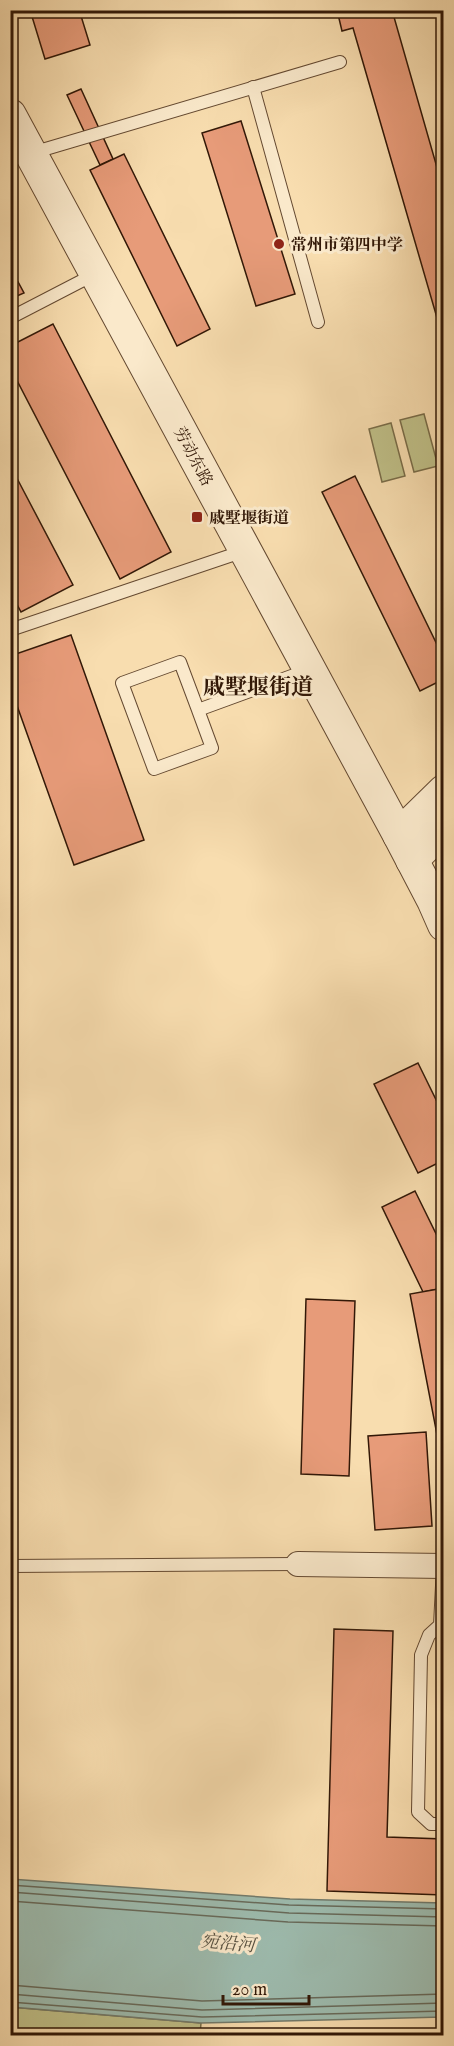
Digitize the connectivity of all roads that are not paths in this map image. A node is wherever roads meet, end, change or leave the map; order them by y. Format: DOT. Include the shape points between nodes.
graph roads {
  1 [pos="340,62"];
  2 [pos="253,87"];
  3 [pos="10,115"];
  4 [pos="31,153"];
  5 [pos="96,274"];
  6 [pos="10,318"];
  7 [pos="318,322"];
  8 [pos="245,550"];
  9 [pos="10,630"];
  10 [pos="309,669"];
  11 [pos="198,710"];
  12 [pos="444,791"];
  13 [pos="444,828"];
  14 [pos="405,847"];
  15 [pos="444,925"];
  16 [pos="298,1564"];
  17 [pos="10,1566"];
  18 [pos="443,1566"];
  19 [pos="442,1625"];
  20 [pos="444,1824"];
  1 -- 2 [label="lane"];
  2 -- 4 [label="lane"];
  2 -- 7 [label="lane"];
  3 -- 4 [label="street, 劳动东路"];
  4 -- 5 [label="street, 劳动东路"];
  5 -- 6 [label="lane"];
  5 -- 8 [label="street, 劳动东路"];
  8 -- 9 [label="lane"];
  8 -- 10 [label="street, 劳动东路"];
  10 -- 11 [label="lane"];
  10 -- 14 [label="street, 劳动东路"];
  11 -- 11 [label="lane" via="180,662 122,683 154,769 212,748"];
  12 -- 14 [label="street"];
  13 -- 14 [label="street"];
  14 -- 15 [label="street, 劳动东路"];
  16 -- 17 [label="lane"];
  16 -- 18 [label="street"];
  18 -- 19 [label="lane"];
  19 -- 20 [label="lane" via="429,1635 421,1655 418,1812 431,1824"];
}
